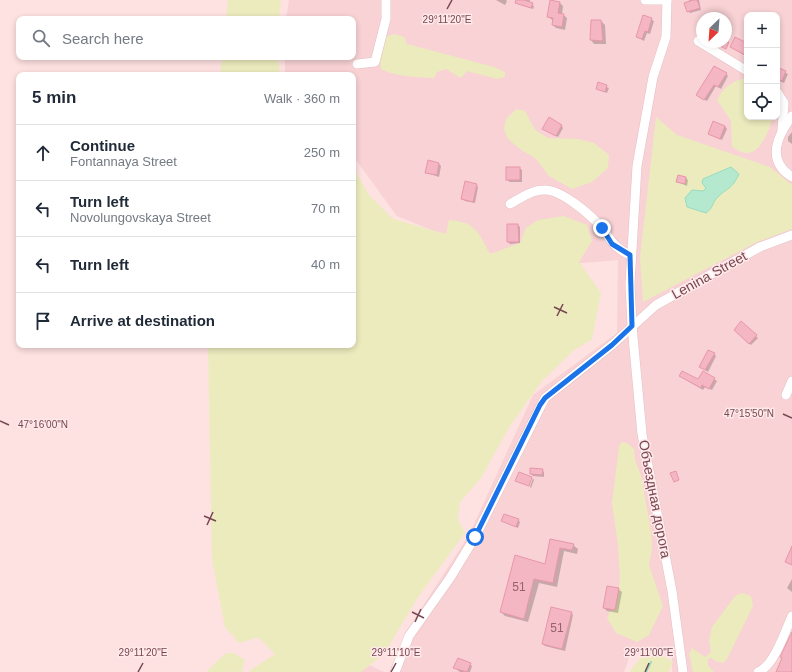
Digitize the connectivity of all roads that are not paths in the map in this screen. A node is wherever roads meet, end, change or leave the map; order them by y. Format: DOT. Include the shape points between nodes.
graph roads {
  1 [pos="386,0"];
  2 [pos="645,0"];
  3 [pos="667,0"];
  4 [pos="709,48"];
  5 [pos="357,64"];
  6 [pos="744,69"];
  7 [pos="780,97"];
  8 [pos="784,103"];
  9 [pos="792,110"];
  10 [pos="792,116"];
  11 [pos="781,130"];
  12 [pos="792,176"];
  13 [pos="510,204"];
  14 [pos="792,235"];
  15 [pos="630,255"];
  16 [pos="632,326"];
  17 [pos="792,381"];
  18 [pos="786,395"];
  19 [pos="792,616"];
  20 [pos="395,672"];
  21 [pos="683,672"];
  22 [pos="758,672"];
  1 -- 5 [label="street" via="386,19 375,62"];
  2 -- 3 [label="street"];
  3 -- 15 [label="street, Объездная дорога" via="666,37 653,77 637,166"];
  4 -- 6 [label="street"];
  7 -- 8 [label="street"];
  8 -- 9 [label="street"];
  8 -- 11 [label="street"];
  10 -- 11 [label="street"];
  11 -- 12 [label="street" via="776,144 777,156 782,168"];
  13 -- 15 [label="street" via="543,190 558,193 590,216 602,228 612,244"];
  14 -- 16 [label="street, Lenina Street" via="760,248 677,292 656,305"];
  15 -- 16 [label="street, Объездная дорога"];
  16 -- 20 [label="street, Lenina Street" via="612,345 554,390 540,405 475,537 409,636"];
  16 -- 21 [label="street, Объездная дорога" via="642,434 672,591"];
  17 -- 18 [label="street"];
  19 -- 22 [label="street" via="768,665"];
}
